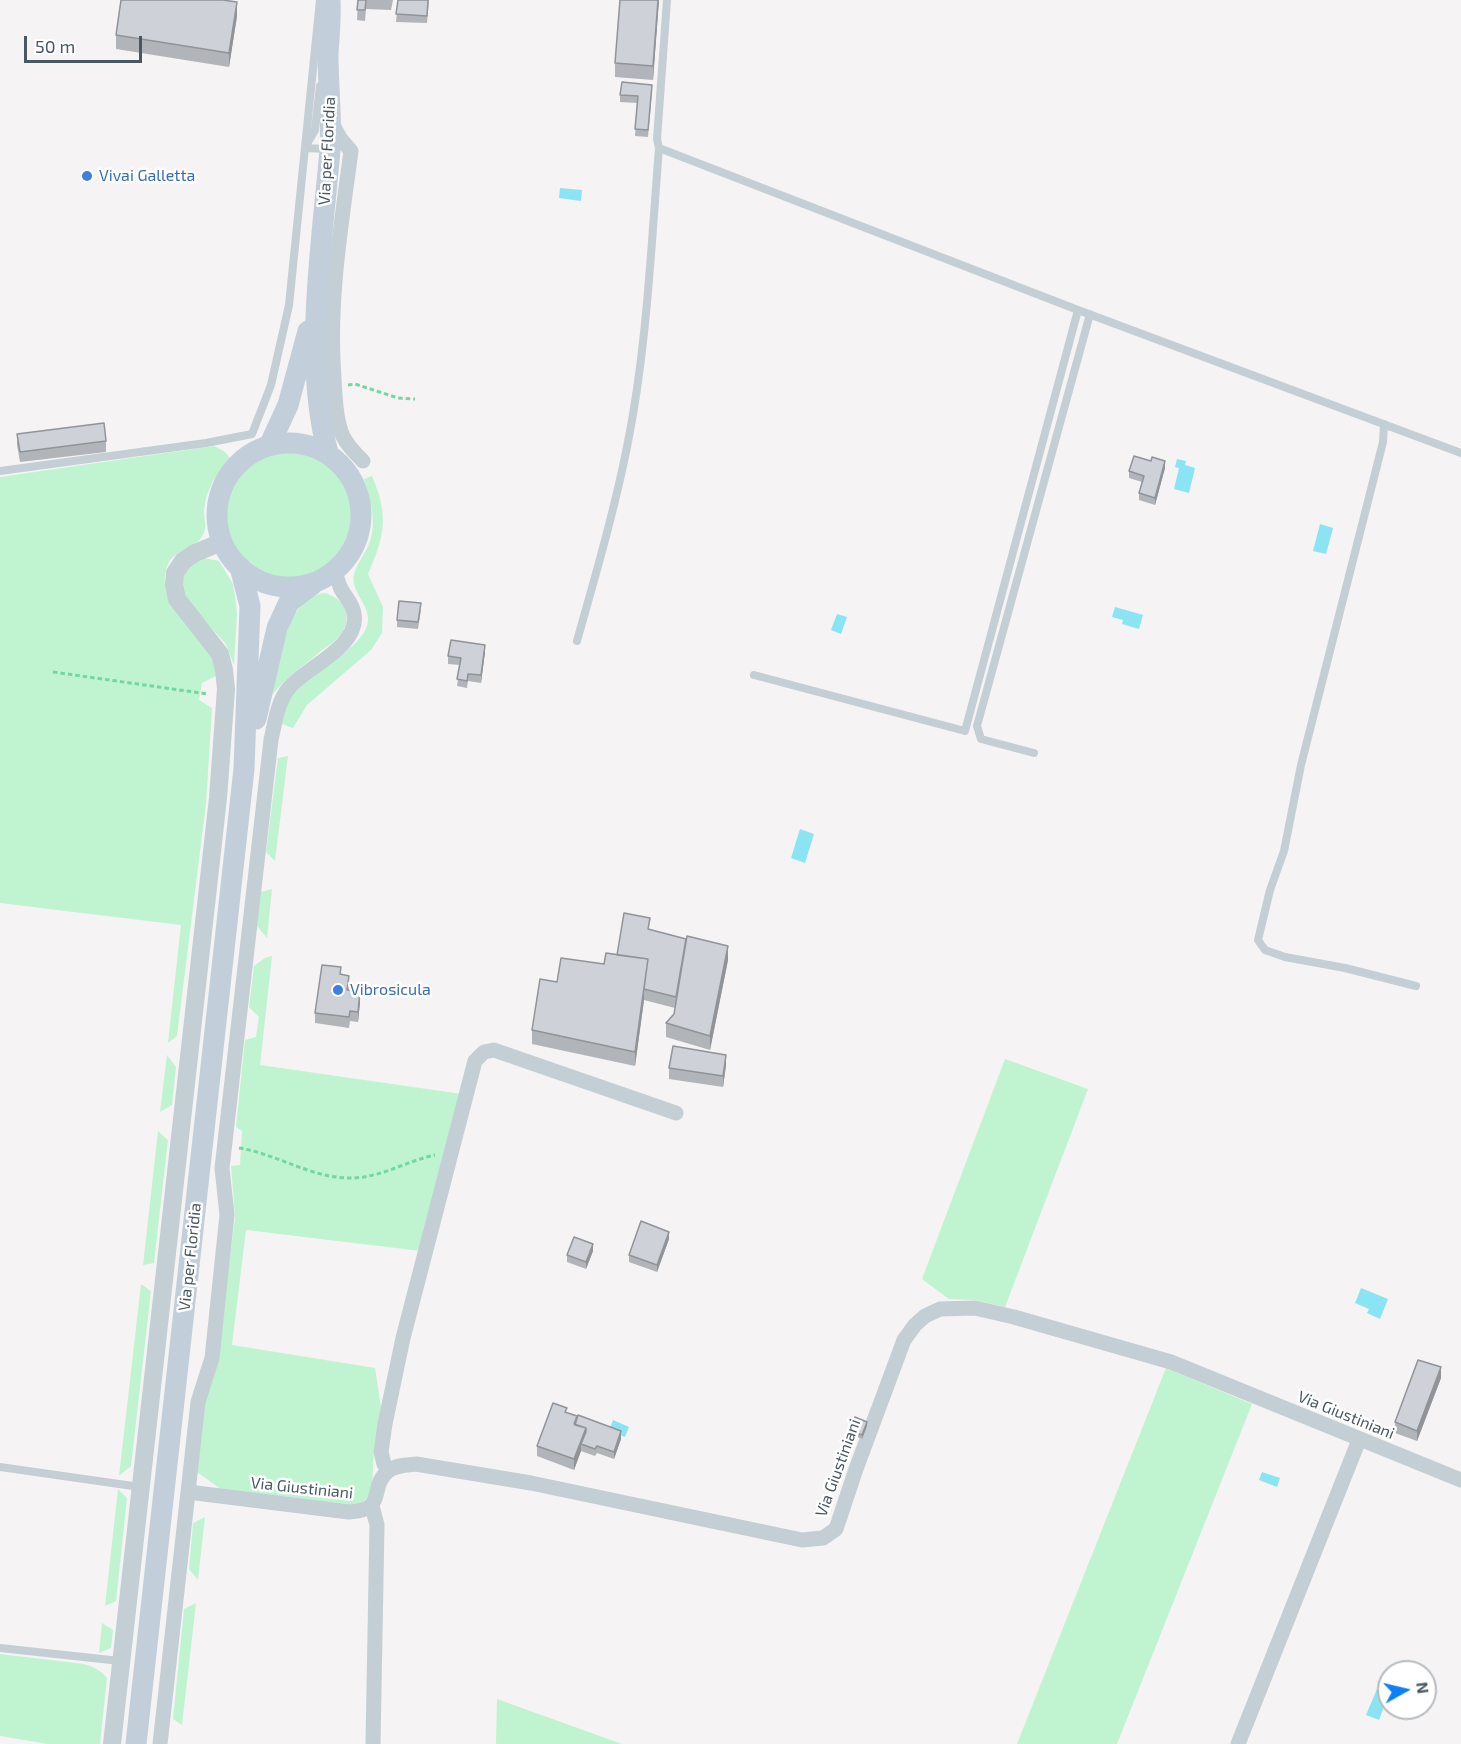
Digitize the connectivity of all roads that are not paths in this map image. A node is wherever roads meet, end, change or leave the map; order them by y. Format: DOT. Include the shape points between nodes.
graph roads {
  1 [pos="320,0"];
  2 [pos="667,0"];
  3 [pos="332,6"];
  4 [pos="328,55"];
  5 [pos="332,123"];
  6 [pos="305,148"];
  7 [pos="659,148"];
  8 [pos="330,149"];
  9 [pos="318,283"];
  10 [pos="1078,310"];
  11 [pos="1090,314"];
  12 [pos="1384,424"];
  13 [pos="270,444"];
  14 [pos="328,453"];
  15 [pos="1461,453"];
  16 [pos="363,461"];
  17 [pos="0,471"];
  18 [pos="222,542"];
  19 [pos="240,567"];
  20 [pos="334,572"];
  21 [pos="313,584"];
  22 [pos="577,641"];
  23 [pos="754,675"];
  24 [pos="1034,753"];
  25 [pos="244,770"];
  26 [pos="1416,986"];
  27 [pos="676,1113"];
  28 [pos="1359,1440"];
  29 [pos="0,1467"];
  30 [pos="390,1470"];
  31 [pos="1461,1480"];
  32 [pos="140,1486"];
  33 [pos="188,1492"];
  34 [pos="372,1506"];
  35 [pos="0,1648"];
  36 [pos="122,1661"];
  37 [pos="112,1744"];
  38 [pos="136,1744"];
  39 [pos="160,1744"];
  40 [pos="373,1744"];
  41 [pos="1238,1744"];
  1 -- 6 [label="lane"];
  2 -- 7 [label="lane"];
  3 -- 4 [label="main road, Via per Floridia"];
  4 -- 5 [label="main road, Via per Floridia"];
  4 -- 6 [label="lane" via="315,130"];
  5 -- 8 [label="main road, Via per Floridia"];
  5 -- 16 [label="street" via="351,151 335,280 335,387 340,429"];
  6 -- 8 [label="lane"];
  6 -- 17 [label="lane" via="290,305 271,385 252,434"];
  7 -- 10 [label="lane"];
  7 -- 22 [label="lane" via="642,354 629,435"];
  8 -- 9 [label="main road, Via per Floridia"];
  9 -- 13 [label="main road" via="291,396"];
  9 -- 14 [label="main road" via="318,398"];
  10 -- 11 [label="lane"];
  10 -- 23 [label="lane" via="965,731"];
  11 -- 12 [label="lane"];
  11 -- 24 [label="lane" via="977,726 981,738"];
  12 -- 15 [label="lane"];
  12 -- 26 [label="lane" via="1383,442 1301,765 1284,850 1258,940 1265,950 1285,957"];
  13 -- 14 [label="main road" via="300,442"];
  13 -- 18 [label="main road" via="248,455 230,472 220,494 217,518"];
  14 -- 20 [label="main road" via="346,468 357,488 362,511 360,534 350,555"];
  18 -- 19 [label="main road"];
  18 -- 32 [label="street" via="195,553 175,573 177,599 220,654 225,696 218,798"];
  19 -- 21 [label="main road" via="274,586"];
  19 -- 25 [label="main road" via="250,606"];
  20 -- 21 [label="main road"];
  20 -- 33 [label="street" via="355,616 350,637 289,688 282,699 271,740 222,1168 227,1215 212,1358 198,1402"];
  21 -- 25 [label="main road" via="289,602 277,628"];
  25 -- 38 [label="main road, Via per Floridia"];
  27 -- 30 [label="street" via="494,1050 484,1052 475,1061 385,1424 381,1452"];
  28 -- 30 [label="street, Via Giustiniani" via="1171,1362 1014,1317 956,1308 940,1309 925,1316 904,1340 836,1529 823,1539 802,1540 476,1472 416,1464"];
  28 -- 31 [label="street, Via Giustiniani"];
  28 -- 41 [label="street"];
  29 -- 32 [label="lane"];
  30 -- 34 [label="street, Via Giustiniani" via="381,1479"];
  32 -- 36 [label="street"];
  33 -- 34 [label="street, Via Giustiniani" via="349,1512 362,1512"];
  33 -- 39 [label="street"];
  34 -- 40 [label="street" via="377,1525"];
  35 -- 36 [label="lane"];
  36 -- 37 [label="street"];
}
